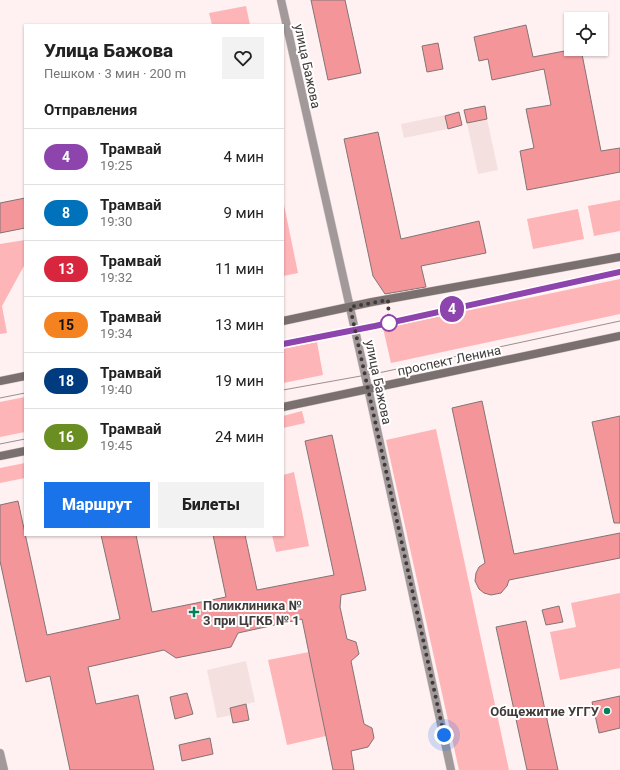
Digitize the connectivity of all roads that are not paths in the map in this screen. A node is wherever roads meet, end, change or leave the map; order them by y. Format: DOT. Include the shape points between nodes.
graph roads {
  1 [pos="281,0"];
  2 [pos="620,257"];
  3 [pos="350,307"];
  4 [pos="284,321"];
  5 [pos="620,336"];
  6 [pos="24,376"];
  7 [pos="0,381"];
  8 [pos="368,388"];
  9 [pos="284,407"];
  10 [pos="24,451"];
  11 [pos="0,456"];
  12 [pos="0,753"];
  13 [pos="4,770"];
  14 [pos="451,770"];
  1 -- 3 [label="street, улица Бажова"];
  2 -- 3 [label="main road"];
  3 -- 4 [label="main road"];
  3 -- 8 [label="street, улица Бажова"];
  5 -- 8 [label="main road, проспект Ленина"];
  6 -- 7 [label="main road"];
  8 -- 9 [label="main road, проспект Ленина"];
  8 -- 14 [label="street, улица Бажова"];
  10 -- 11 [label="main road"];
  12 -- 13 [label="street"];
}
